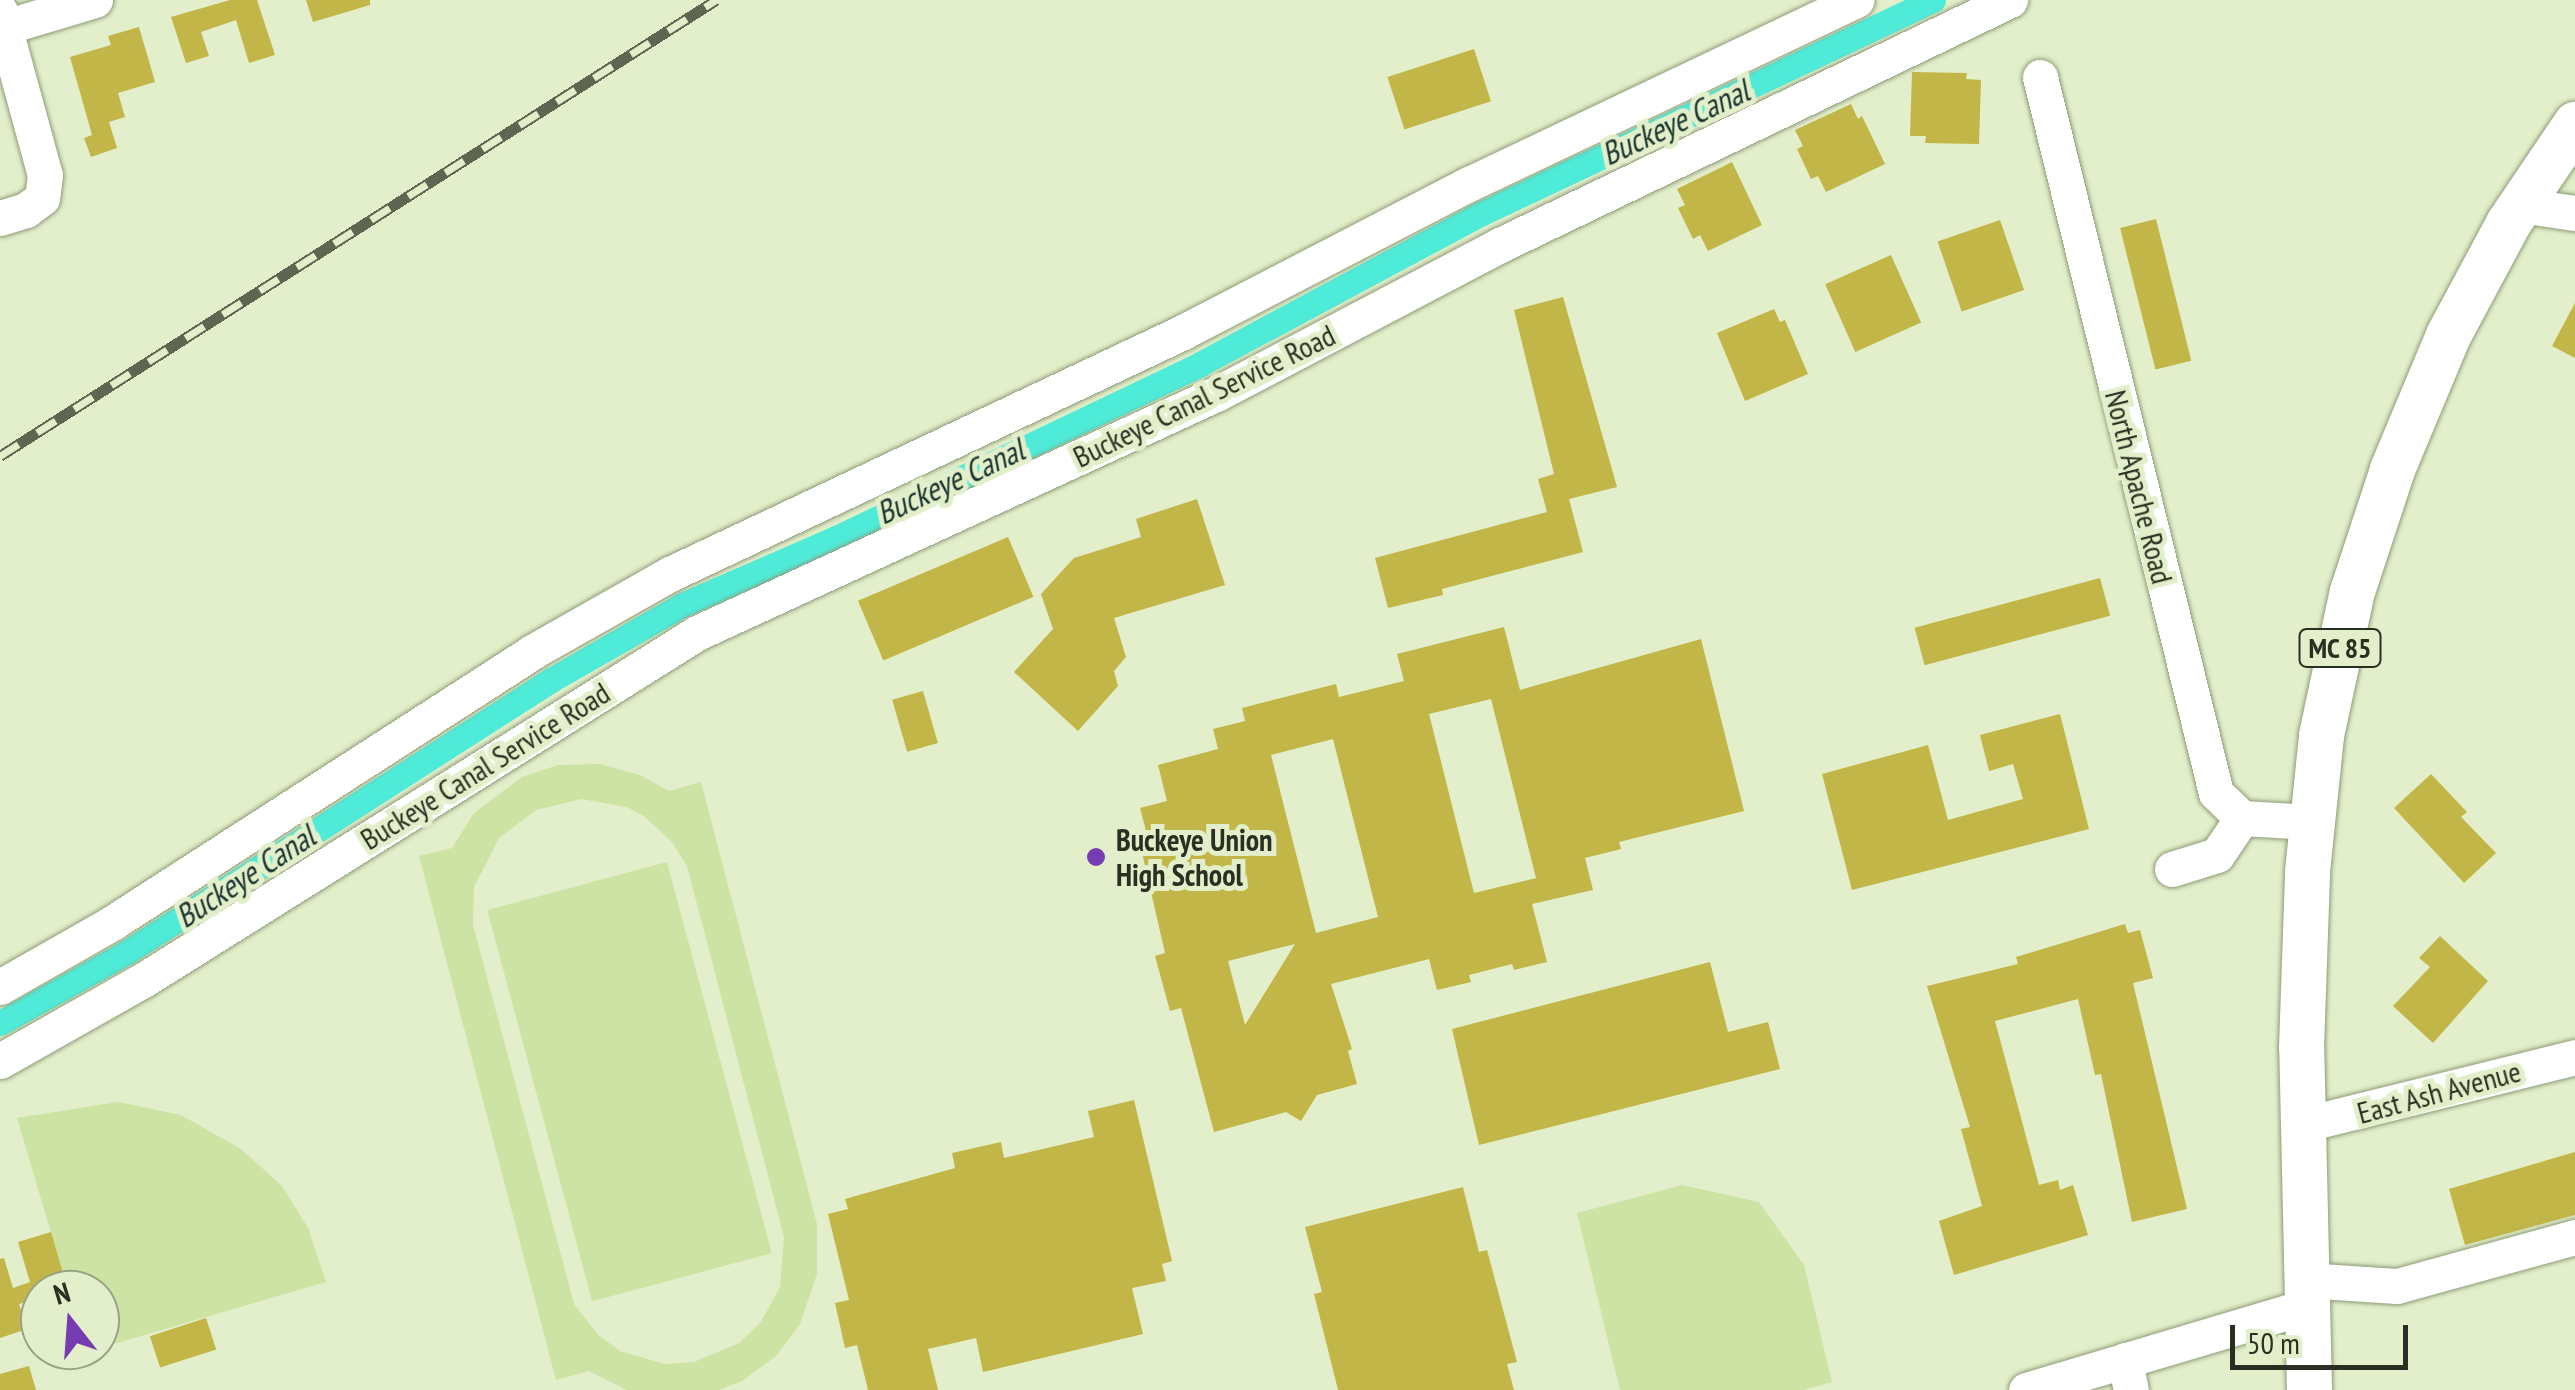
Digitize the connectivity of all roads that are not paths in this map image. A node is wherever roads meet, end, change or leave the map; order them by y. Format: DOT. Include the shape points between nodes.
graph roads {
  1 [pos="95,0"];
  2 [pos="1856,0"];
  3 [pos="2010,0"];
  4 [pos="1,16"];
  5 [pos="2040,77"];
  6 [pos="2575,124"];
  7 [pos="2520,205"];
  8 [pos="2575,213"];
  9 [pos="0,218"];
  10 [pos="2242,818"];
  11 [pos="2312,822"];
  12 [pos="2172,869"];
  13 [pos="0,986"];
  14 [pos="2575,1057"];
  15 [pos="0,1061"];
  16 [pos="2302,1125"];
  17 [pos="2575,1237"];
  18 [pos="2304,1293"];
  19 [pos="2128,1375"];
  20 [pos="2026,1390"];
  21 [pos="2309,1390"];
  1 -- 4 [label="street"];
  2 -- 13 [label="street" via="1470,184 1182,332 670,574 532,652 112,924"];
  3 -- 15 [label="street, Buckeye Canal Service Road" via="1500,245 1216,394 697,633 145,980"];
  4 -- 9 [label="street" via="45,175 42,198"];
  5 -- 10 [label="street, North Apache Road" via="2216,793"];
  6 -- 7 [label="main road"];
  7 -- 8 [label="street"];
  7 -- 11 [label="main road, MC 85" via="2448,335 2392,469 2352,592 2321,735"];
  10 -- 11 [label="street"];
  10 -- 12 [label="street" via="2217,855"];
  11 -- 16 [label="main road, MC 85"];
  14 -- 16 [label="street, East Ash Avenue"];
  16 -- 18 [label="main road, MC 85"];
  17 -- 18 [label="street" via="2456,1274"];
  18 -- 19 [label="street"];
  18 -- 21 [label="main road, MC 85"];
  19 -- 20 [label="street"];
}
